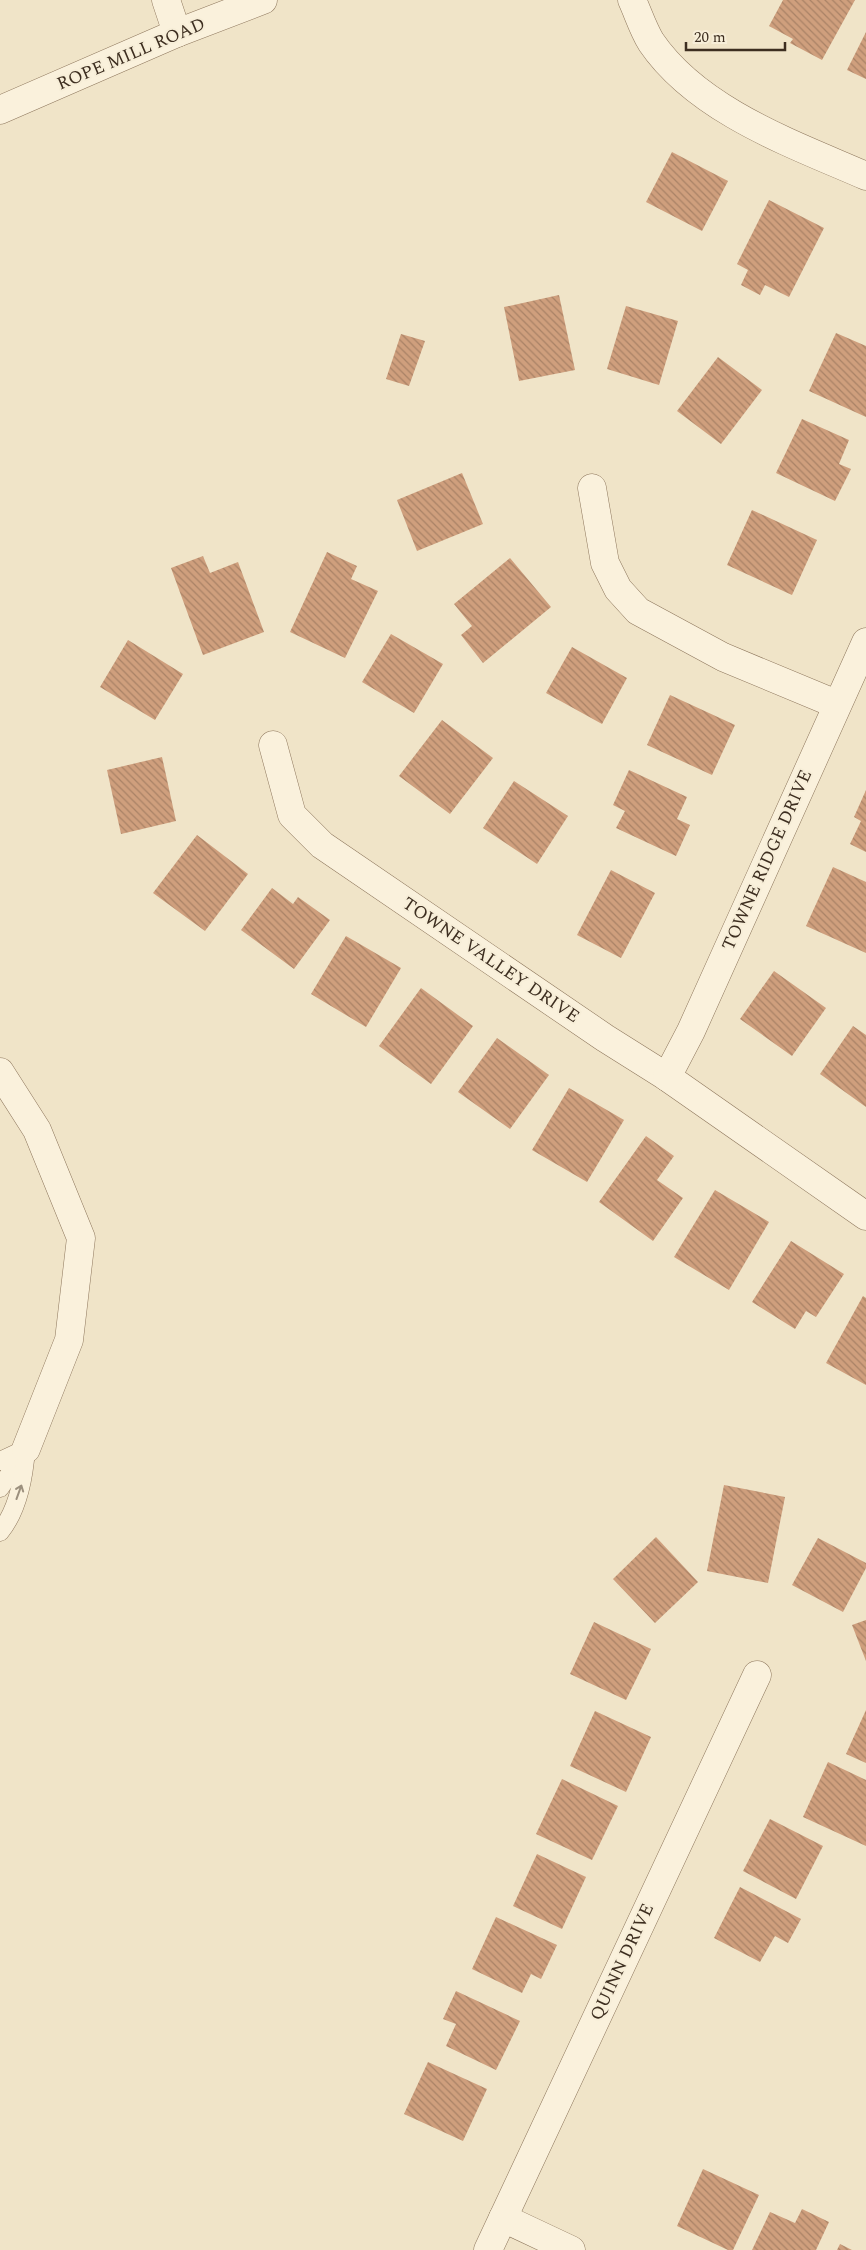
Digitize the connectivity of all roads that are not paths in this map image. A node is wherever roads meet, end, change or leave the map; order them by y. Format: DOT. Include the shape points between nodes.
graph roads {
  1 [pos="166,0"];
  2 [pos="263,0"];
  3 [pos="632,0"];
  4 [pos="177,33"];
  5 [pos="0,110"];
  6 [pos="866,176"];
  7 [pos="592,488"];
  8 [pos="866,642"];
  9 [pos="836,704"];
  10 [pos="273,745"];
  11 [pos="0,1072"];
  12 [pos="667,1077"];
  13 [pos="866,1216"];
  14 [pos="26,1449"];
  15 [pos="0,1461"];
  16 [pos="0,1488"];
  17 [pos="0,1532"];
  18 [pos="757,1675"];
  19 [pos="503,2218"];
  20 [pos="488,2250"];
  21 [pos="571,2250"];
  1 -- 4 [label="street"];
  2 -- 4 [label="street, ROPE MILL ROAD"];
  3 -- 6 [label="street" via="651,41 682,76 707,97 762,130"];
  4 -- 5 [label="street, ROPE MILL ROAD"];
  7 -- 9 [label="street" via="605,563 618,589 638,611 723,657"];
  8 -- 9 [label="street, TOWNE RIDGE DRIVE"];
  9 -- 12 [label="street, TOWNE RIDGE DRIVE" via="691,1031"];
  10 -- 12 [label="street, TOWNE VALLEY DRIVE" via="292,815 322,845"];
  11 -- 14 [label="street" via="38,1130 81,1238 69,1340"];
  12 -- 13 [label="street, TOWNE VALLEY DRIVE"];
  14 -- 15 [label="lane"];
  14 -- 16 [label="lane"];
  17 -- 14 [label="lane, one-way" via="8,1523 24,1476"];
  18 -- 19 [label="street, QUINN DRIVE"];
  19 -- 20 [label="street, QUINN DRIVE"];
  19 -- 21 [label="street"];
}
